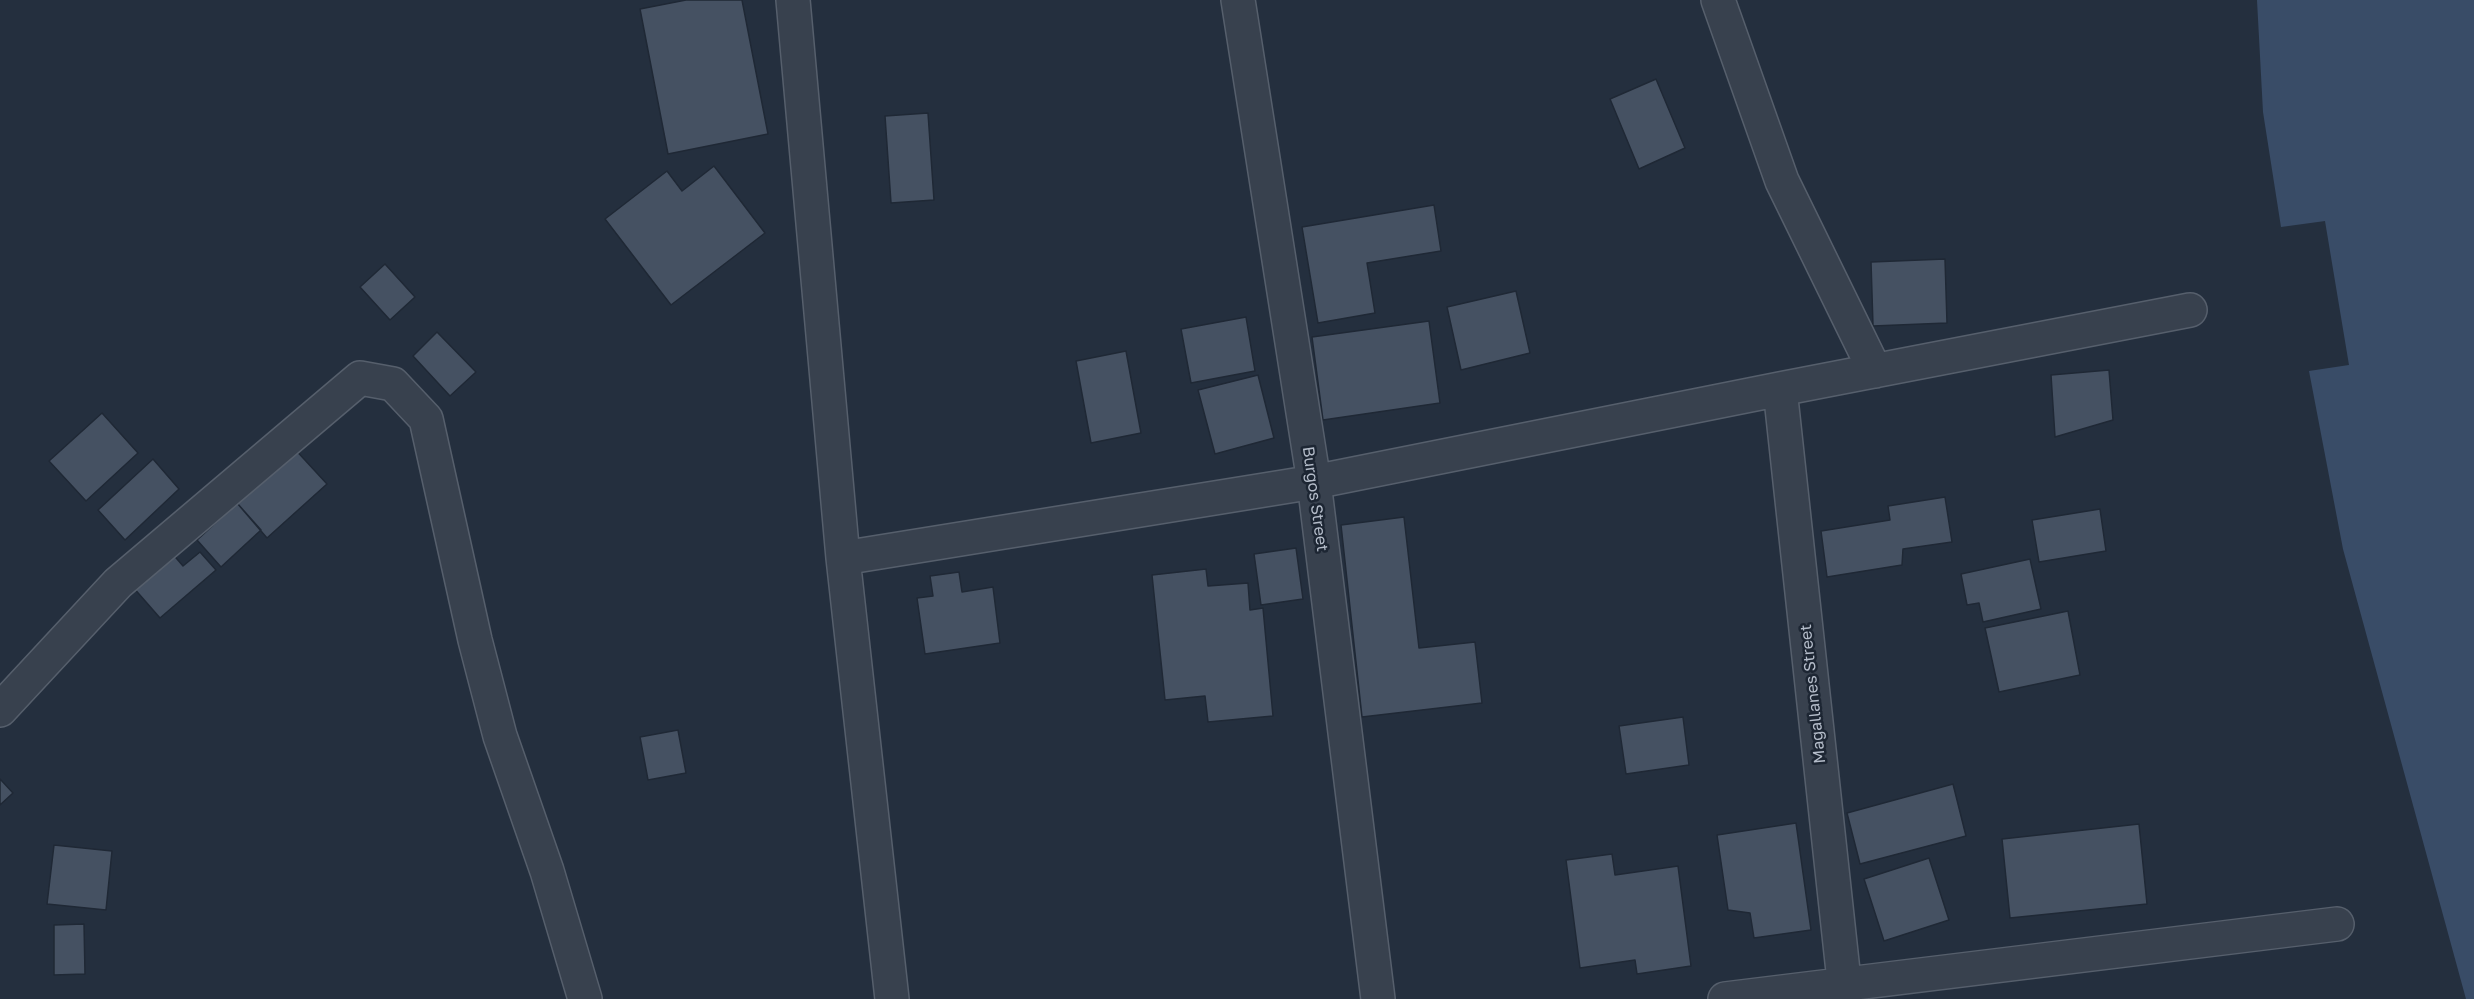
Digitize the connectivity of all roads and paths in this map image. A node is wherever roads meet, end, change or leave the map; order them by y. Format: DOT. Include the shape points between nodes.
graph roads {
  1 [pos="793,0"];
  2 [pos="1238,0"];
  3 [pos="1718,0"];
  4 [pos="2190,310"];
  5 [pos="1875,371"];
  6 [pos="1780,388"];
  7 [pos="1314,482"];
  8 [pos="843,558"];
  9 [pos="0,710"];
  10 [pos="2337,924"];
  11 [pos="1845,992"];
  12 [pos="585,999"];
  13 [pos="892,999"];
  14 [pos="1378,999"];
  15 [pos="1725,999"];
  1 -- 8 [label="street"];
  2 -- 7 [label="street, Burgos Street"];
  3 -- 5 [label="street" via="1782,181"];
  4 -- 5 [label="street"];
  5 -- 6 [label="street"];
  6 -- 7 [label="street"];
  6 -- 11 [label="street, Magallanes Street"];
  7 -- 8 [label="street"];
  7 -- 14 [label="street, Burgos Street"];
  8 -- 13 [label="street"];
  9 -- 12 [label="street" via="118,583 360,378 393,384 426,419 500,736 547,871"];
  10 -- 11 [label="street"];
  11 -- 15 [label="street"];
}
